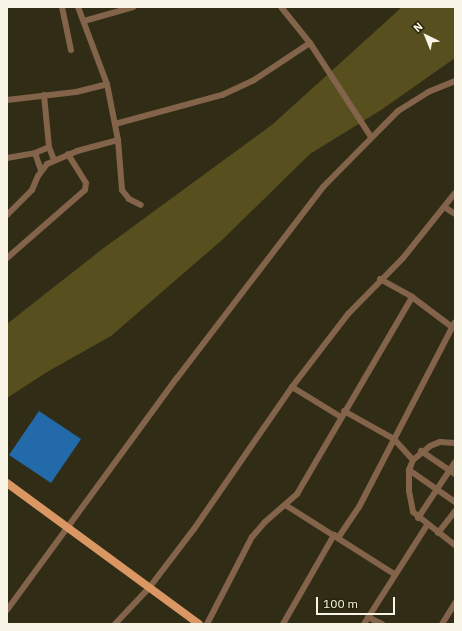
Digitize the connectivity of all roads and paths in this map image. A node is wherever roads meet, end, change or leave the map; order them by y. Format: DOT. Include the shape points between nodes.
graph roads {
  1 [pos="62,7"];
  2 [pos="78,7"];
  3 [pos="133,7"];
  4 [pos="281,7"];
  5 [pos="84,21"];
  6 [pos="310,42"];
  7 [pos="71,50"];
  8 [pos="455,81"];
  9 [pos="107,84"];
  10 [pos="44,95"];
  11 [pos="7,100"];
  12 [pos="115,124"];
  13 [pos="370,137"];
  14 [pos="118,140"];
  15 [pos="49,147"];
  16 [pos="35,153"];
  17 [pos="68,154"];
  18 [pos="7,158"];
  19 [pos="54,160"];
  20 [pos="41,170"];
  21 [pos="455,193"];
  22 [pos="141,205"];
  23 [pos="444,207"];
  24 [pos="455,214"];
  25 [pos="7,215"];
  26 [pos="7,258"];
  27 [pos="380,279"];
  28 [pos="412,297"];
  29 [pos="454,324"];
  30 [pos="449,334"];
  31 [pos="455,338"];
  32 [pos="292,387"];
  33 [pos="343,414"];
  34 [pos="394,439"];
  35 [pos="455,443"];
  36 [pos="421,451"];
  37 [pos="413,460"];
  38 [pos="455,462"];
  39 [pos="409,470"];
  40 [pos="452,472"];
  41 [pos="7,482"];
  42 [pos="437,490"];
  43 [pos="455,502"];
  44 [pos="287,506"];
  45 [pos="455,511"];
  46 [pos="418,518"];
  47 [pos="427,525"];
  48 [pos="69,527"];
  49 [pos="438,534"];
  50 [pos="336,536"];
  51 [pos="455,545"];
  52 [pos="394,574"];
  53 [pos="149,588"];
  54 [pos="455,603"];
  55 [pos="7,610"];
  56 [pos="368,618"];
  57 [pos="115,624"];
  58 [pos="199,624"];
  59 [pos="207,624"];
  60 [pos="283,624"];
  61 [pos="364,624"];
  62 [pos="382,624"];
  63 [pos="442,624"];
  1 -- 7 [label="street"];
  2 -- 5 [label="street"];
  3 -- 5 [label="street"];
  4 -- 6 [label="street"];
  5 -- 9 [label="street"];
  6 -- 12 [label="street" via="254,80 222,95"];
  6 -- 13 [label="street"];
  8 -- 13 [label="street" via="428,92 398,110"];
  9 -- 10 [label="street" via="76,92"];
  9 -- 12 [label="street"];
  10 -- 11 [label="street"];
  10 -- 15 [label="street"];
  12 -- 14 [label="street"];
  13 -- 48 [label="street" via="318,193 177,378"];
  14 -- 17 [label="street"];
  14 -- 22 [label="street" via="122,190 129,199"];
  15 -- 16 [label="street"];
  15 -- 19 [label="street"];
  16 -- 18 [label="street"];
  16 -- 20 [label="street"];
  17 -- 19 [label="street"];
  17 -- 26 [label="street" via="86,183 85,190"];
  19 -- 20 [label="street"];
  20 -- 25 [label="street" via="32,190"];
  21 -- 23 [label="street"];
  23 -- 24 [label="street"];
  23 -- 27 [label="street" via="403,258"];
  27 -- 28 [label="street"];
  27 -- 32 [label="street" via="348,314"];
  28 -- 29 [label="street"];
  28 -- 33 [label="street"];
  29 -- 30 [label="street"];
  30 -- 31 [label="street"];
  30 -- 34 [label="street"];
  32 -- 33 [label="street"];
  32 -- 53 [label="street" via="236,470"];
  33 -- 34 [label="street"];
  33 -- 44 [label="street" via="297,494"];
  34 -- 37 [label="street"];
  34 -- 50 [label="street" via="359,507"];
  35 -- 36 [label="street" via="440,442"];
  36 -- 37 [label="street"];
  36 -- 40 [label="street"];
  37 -- 39 [label="street"];
  38 -- 40 [label="street"];
  39 -- 42 [label="street"];
  39 -- 46 [label="street" via="411,507"];
  40 -- 42 [label="street"];
  41 -- 48 [label="main road"];
  42 -- 43 [label="street"];
  42 -- 46 [label="street"];
  44 -- 50 [label="street"];
  44 -- 59 [label="street" via="265,522 252,538"];
  45 -- 49 [label="street"];
  46 -- 47 [label="street"];
  47 -- 49 [label="street"];
  47 -- 52 [label="street"];
  48 -- 53 [label="main road"];
  48 -- 55 [label="street"];
  49 -- 51 [label="street"];
  50 -- 52 [label="street"];
  50 -- 60 [label="street"];
  52 -- 56 [label="street"];
  53 -- 57 [label="street"];
  53 -- 58 [label="main road"];
  54 -- 63 [label="street"];
  56 -- 61 [label="street"];
  56 -- 62 [label="street"];
}
